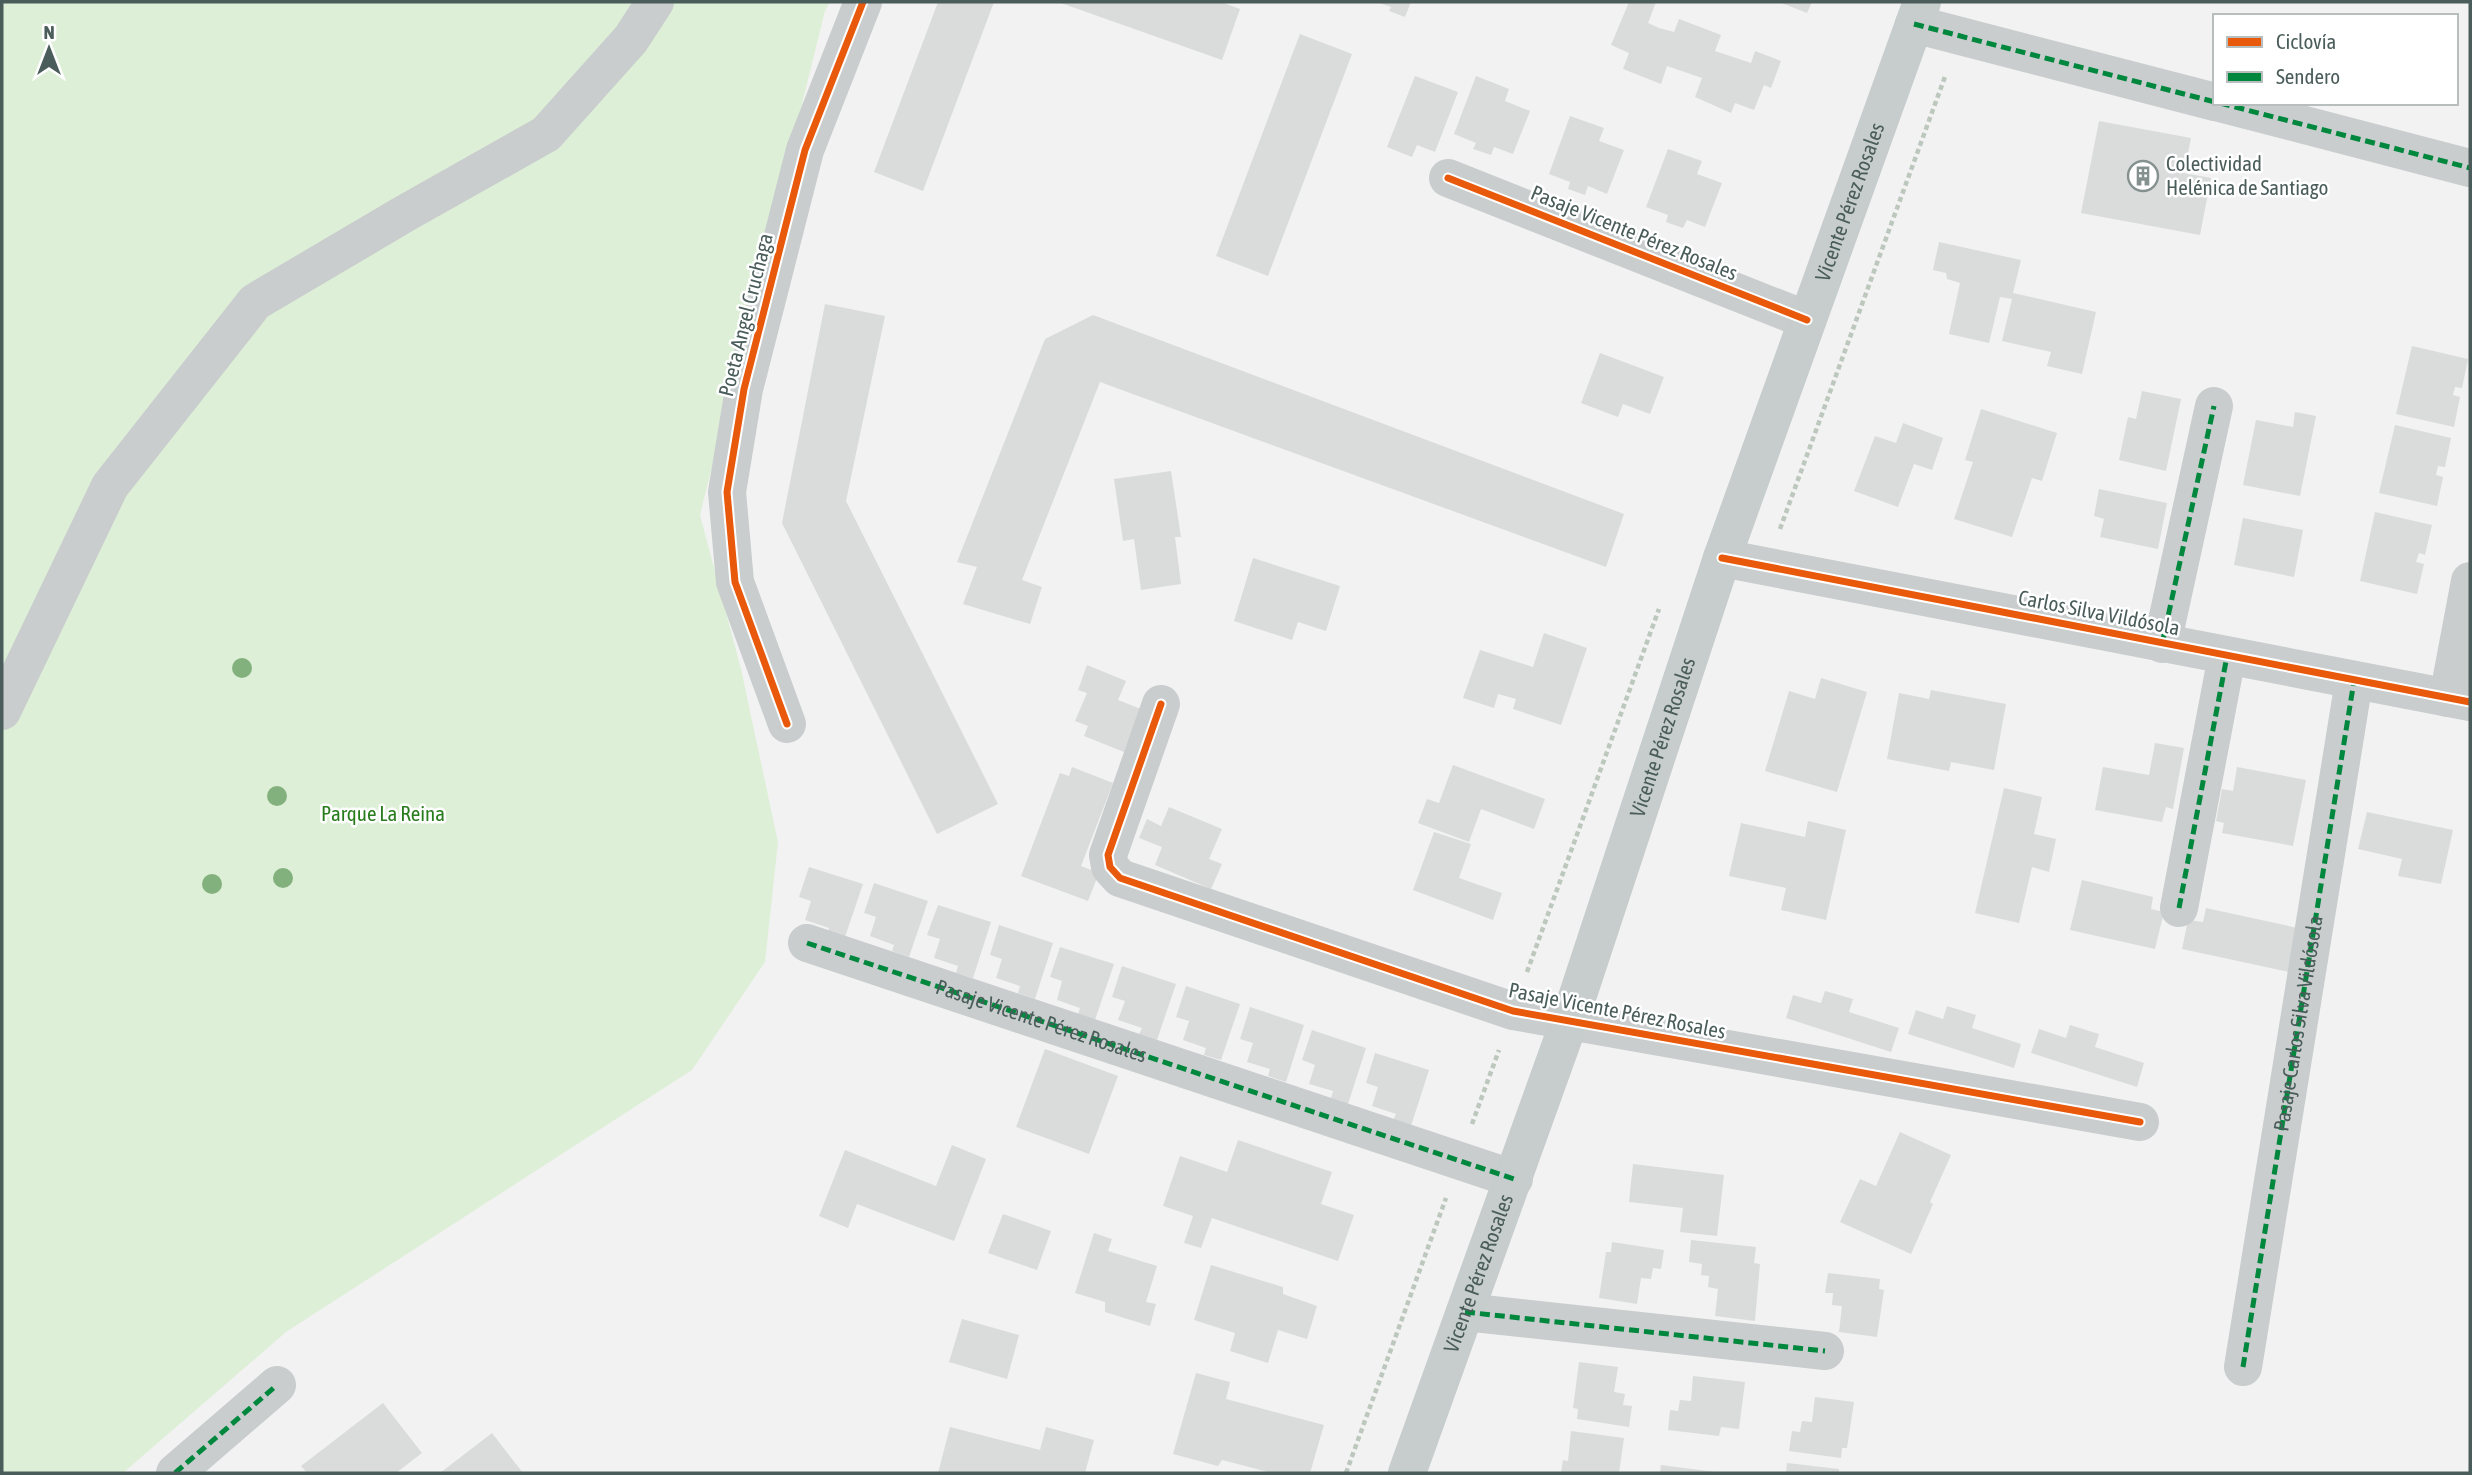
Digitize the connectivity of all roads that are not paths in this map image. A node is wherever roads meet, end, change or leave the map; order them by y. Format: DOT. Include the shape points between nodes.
graph roads {
  1 [pos="655,2"];
  2 [pos="863,2"];
  3 [pos="1918,13"];
  4 [pos="2213,102"];
  5 [pos="2225,105"];
  6 [pos="2470,168"];
  7 [pos="1448,178"];
  8 [pos="1807,320"];
  9 [pos="2214,406"];
  10 [pos="1722,558"];
  11 [pos="2470,581"];
  12 [pos="2162,644"];
  13 [pos="2227,656"];
  14 [pos="2354,681"];
  15 [pos="2459,700"];
  16 [pos="1161,705"];
  17 [pos="2,712"];
  18 [pos="787,724"];
  19 [pos="2179,908"];
  20 [pos="807,943"];
  21 [pos="1569,1022"];
  22 [pos="2140,1122"];
  23 [pos="1514,1178"];
  24 [pos="1465,1312"];
  25 [pos="1825,1351"];
  26 [pos="2243,1367"];
  27 [pos="276,1385"];
  28 [pos="176,1473"];
  29 [pos="1407,1473"];
  1 -- 17 [label="street" via="631,39 546,134 255,302 110,486"];
  2 -- 18 [label="street, Poeta Angel Cruchaga" via="805,150 744,389 727,492 735,582"];
  3 -- 4 [label="street" via="1959,36"];
  3 -- 8 [label="main road, Vicente Pérez Rosales"];
  5 -- 6 [label="street"];
  7 -- 8 [label="street, Pasaje Vicente Pérez Rosales"];
  8 -- 10 [label="main road, Vicente Pérez Rosales"];
  9 -- 12 [label="street"];
  10 -- 12 [label="street, Carlos Silva Vildósola"];
  10 -- 21 [label="main road, Vicente Pérez Rosales"];
  11 -- 15 [label="street"];
  12 -- 13 [label="street, Carlos Silva Vildósola"];
  13 -- 14 [label="street, Carlos Silva Vildósola"];
  13 -- 19 [label="street"];
  14 -- 15 [label="street, Carlos Silva Vildósola"];
  14 -- 26 [label="street, Pasaje Carlos Silva Vildósola"];
  16 -- 21 [label="street, Pasaje Vicente Pérez Rosales" via="1108,855 1110,867 1120,878 1513,1012"];
  20 -- 23 [label="street, Pasaje Vicente Pérez Rosales"];
  21 -- 22 [label="street, Pasaje Vicente Pérez Rosales"];
  21 -- 23 [label="main road, Vicente Pérez Rosales"];
  23 -- 24 [label="main road, Vicente Pérez Rosales"];
  24 -- 25 [label="street"];
  24 -- 29 [label="main road, Vicente Pérez Rosales"];
  27 -- 28 [label="street"];
}
